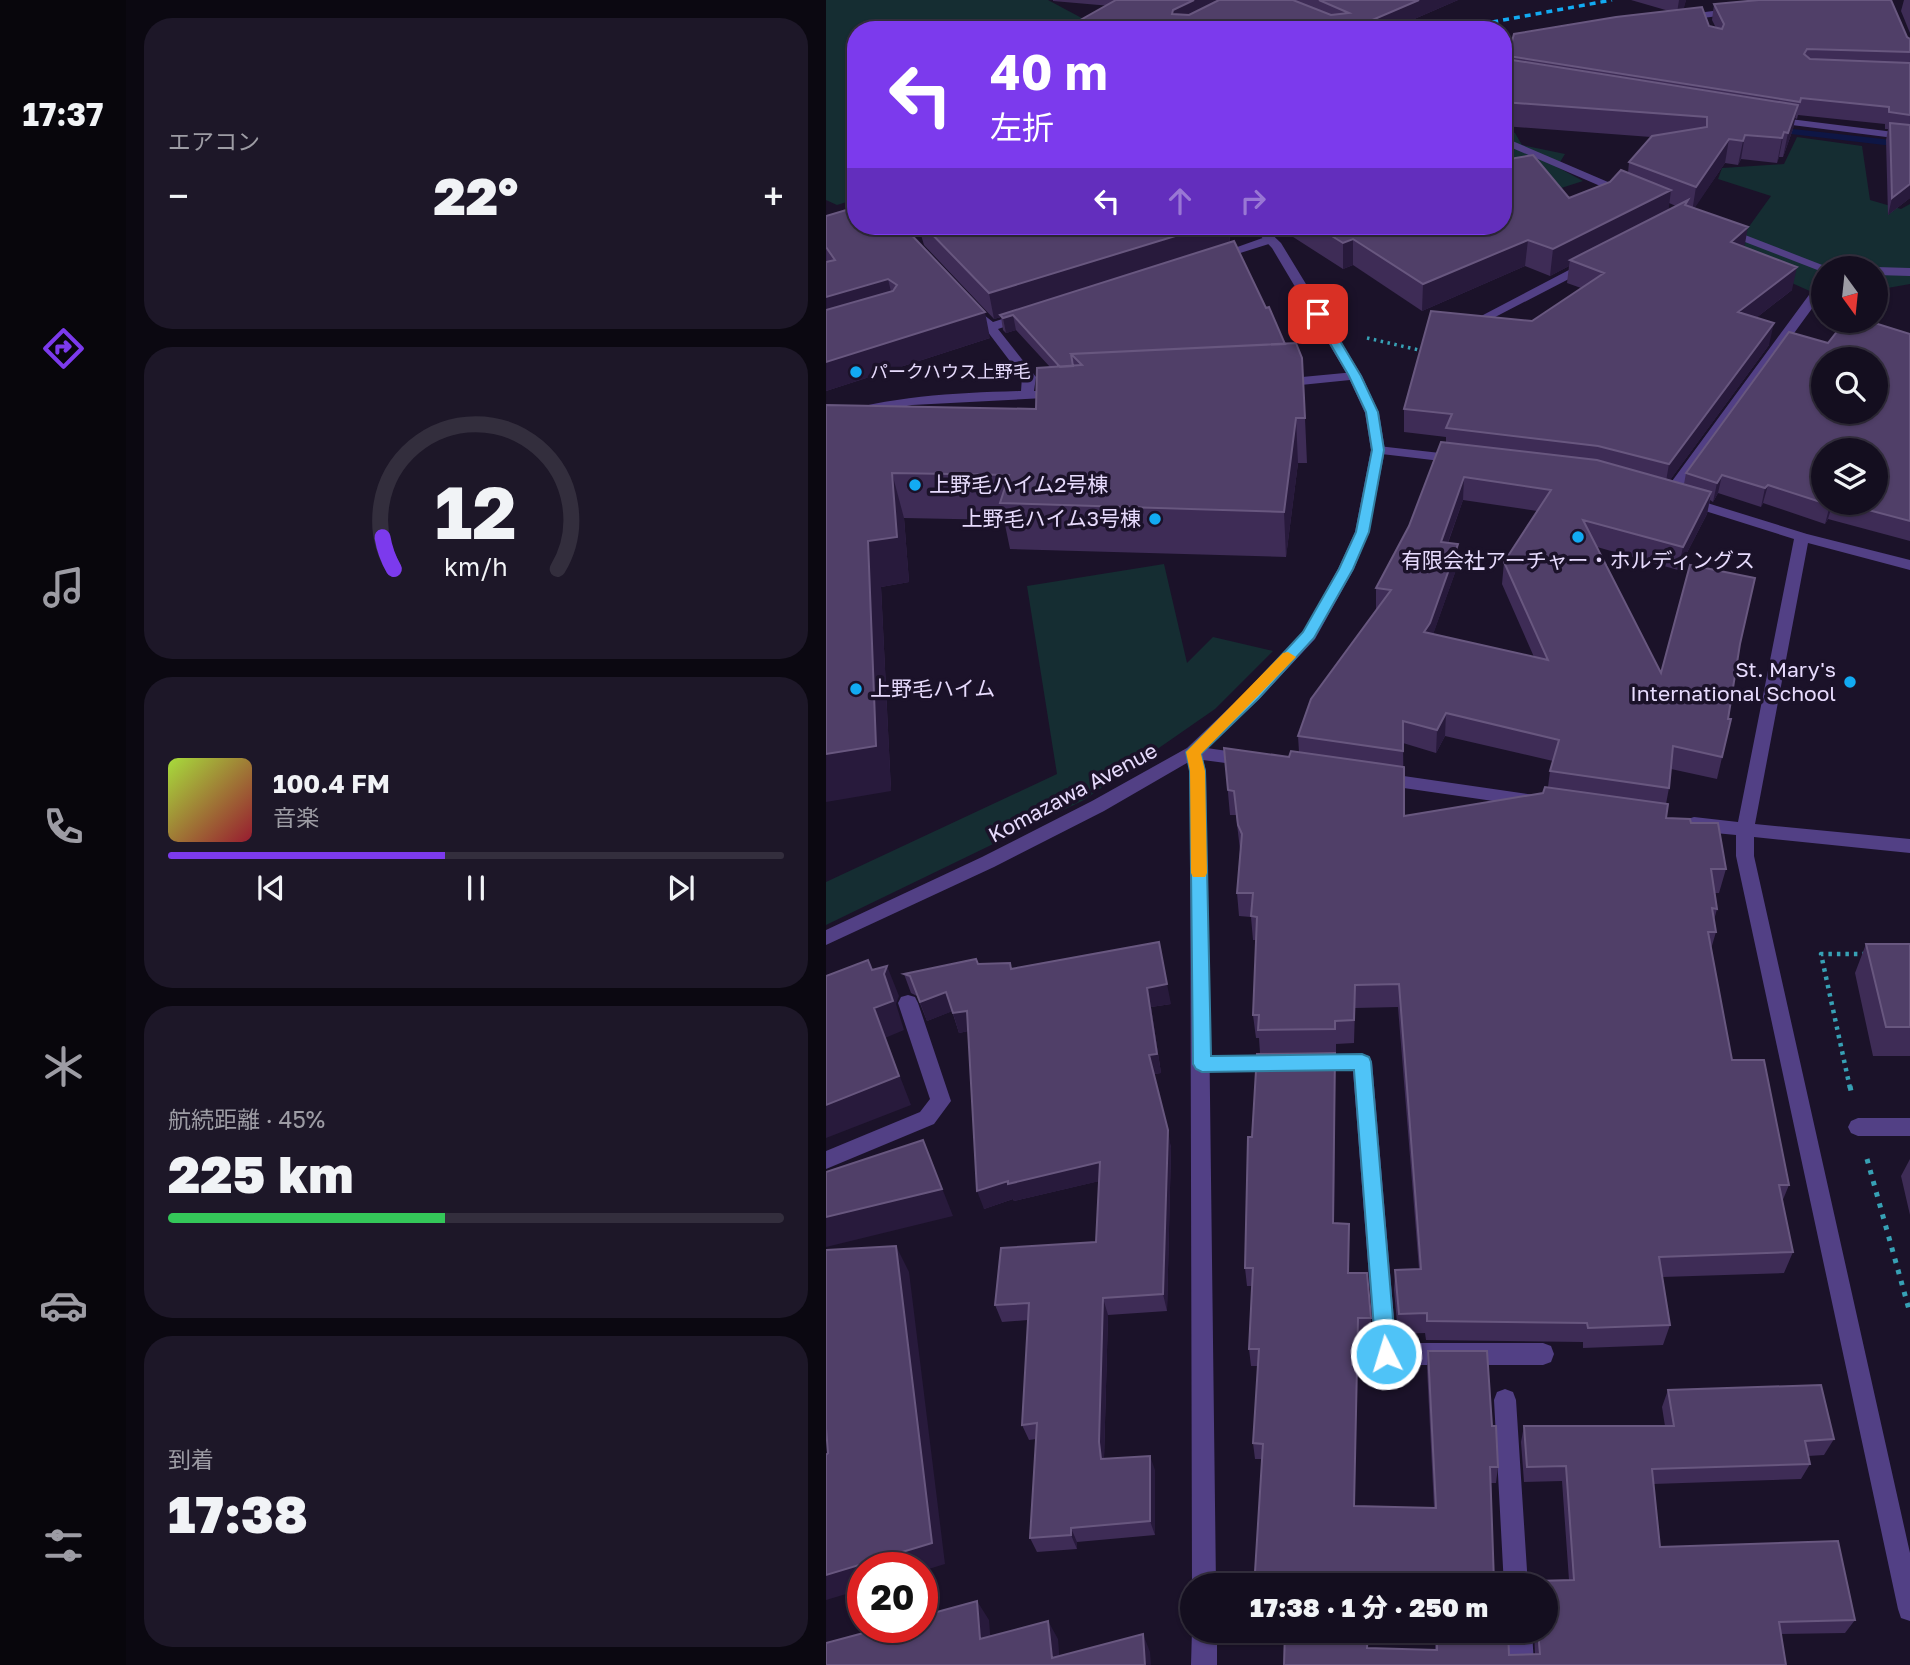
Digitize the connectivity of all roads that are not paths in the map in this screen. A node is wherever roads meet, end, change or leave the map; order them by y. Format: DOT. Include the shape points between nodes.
graph roads {
  1 [pos="1752,10"];
  2 [pos="1675,19"];
  3 [pos="1542,37"];
  4 [pos="1512,42"];
  5 [pos="1759,118"];
  6 [pos="1910,137"];
  7 [pos="1512,144"];
  8 [pos="1636,197"];
  9 [pos="1708,225"];
  10 [pos="1267,235"];
  11 [pos="1271,239"];
  12 [pos="1600,258"];
  13 [pos="1199,262"];
  14 [pos="1811,263"];
  15 [pos="1888,271"];
  16 [pos="1910,272"];
  17 [pos="1811,300"];
  18 [pos="974,309"];
  19 [pos="1043,310"];
  20 [pos="1470,325"];
  21 [pos="991,327"];
  22 [pos="1355,376"];
  23 [pos="1269,383"];
  24 [pos="1067,393"];
  25 [pos="1027,396"];
  26 [pos="826,420"];
  27 [pos="1378,450"];
  28 [pos="1473,461"];
  29 [pos="1802,537"];
  30 [pos="1910,565"];
  31 [pos="1193,752"];
  32 [pos="1271,763"];
  33 [pos="1366,777"];
  34 [pos="1556,804"];
  35 [pos="1678,822"];
  36 [pos="1745,831"];
  37 [pos="1910,846"];
  38 [pos="826,937"];
  39 [pos="908,1003"];
  40 [pos="1202,1064"];
  41 [pos="1858,1127"];
  42 [pos="1910,1127"];
  43 [pos="826,1160"];
  44 [pos="1543,1353"];
  45 [pos="1505,1400"];
  46 [pos="1204,1573"];
  47 [pos="1515,1573"];
  48 [pos="1910,1608"];
  49 [pos="1204,1643"];
  50 [pos="1520,1643"];
  51 [pos="1204,1665"];
  52 [pos="1521,1665"];
  1 -- 2 [label="street"];
  3 -- 4 [label="street"];
  5 -- 6 [label="street"];
  7 -- 8 [label="street"];
  9 -- 14 [label="street"];
  10 -- 11 [label="street, Komazawa Avenue"];
  11 -- 13 [label="street"];
  11 -- 22 [label="street, Komazawa Avenue"];
  12 -- 20 [label="street"];
  15 -- 16 [label="street"];
  17 -- 29 [label="street" via="1662,493"];
  18 -- 21 [label="street"];
  19 -- 21 [label="street"];
  21 -- 25 [label="street" via="1028,377"];
  22 -- 23 [label="street"];
  22 -- 27 [label="street, Komazawa Avenue" via="1372,412"];
  24 -- 25 [label="street"];
  25 -- 26 [label="street" via="884,403"];
  27 -- 28 [label="street"];
  27 -- 31 [label="street, Komazawa Avenue" via="1362,532 1309,635"];
  29 -- 30 [label="street"];
  29 -- 36 [label="street"];
  31 -- 32 [label="street"];
  31 -- 38 [label="street, Komazawa Avenue" via="988,862"];
  31 -- 40 [label="street" via="1198,771"];
  33 -- 34 [label="street"];
  35 -- 36 [label="street"];
  36 -- 37 [label="street"];
  36 -- 48 [label="street" via="1745,856"];
  39 -- 43 [label="street" via="941,1101 928,1118"];
  40 -- 44 [label="street" via="1362,1062 1386,1354"];
  40 -- 46 [label="street"];
  41 -- 42 [label="street"];
  45 -- 47 [label="street"];
  49 -- 51 [label="street"];
  50 -- 52 [label="street"];
}
